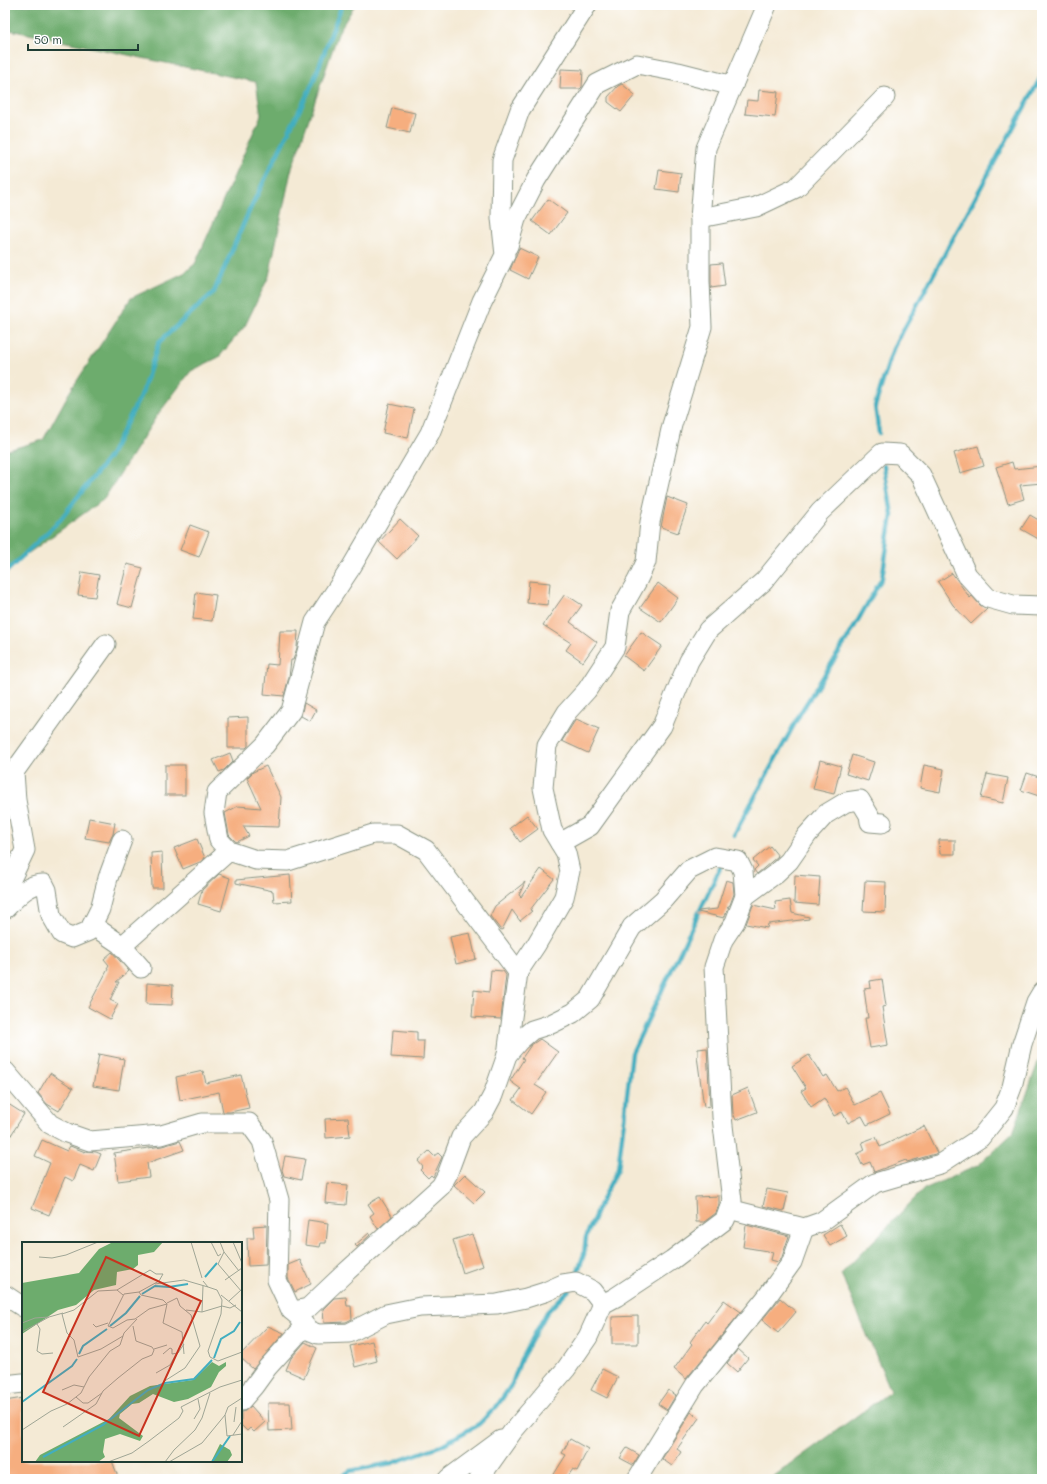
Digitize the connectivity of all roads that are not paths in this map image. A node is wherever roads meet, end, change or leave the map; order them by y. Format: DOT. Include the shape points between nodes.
graph roads {
  1 [pos="587,5"];
  2 [pos="767,5"];
  3 [pos="733,86"];
  4 [pos="885,97"];
  5 [pos="700,218"];
  6 [pos="505,255"];
  7 [pos="1042,606"];
  8 [pos="106,644"];
  9 [pos="882,823"];
  10 [pos="122,840"];
  11 [pos="560,843"];
  12 [pos="230,851"];
  13 [pos="5,892"];
  14 [pos="745,896"];
  15 [pos="5,908"];
  16 [pos="92,925"];
  17 [pos="122,946"];
  18 [pos="141,968"];
  19 [pos="518,972"];
  20 [pos="1042,992"];
  21 [pos="507,1055"];
  22 [pos="5,1071"];
  23 [pos="729,1209"];
  24 [pos="804,1228"];
  25 [pos="5,1295"];
  26 [pos="603,1304"];
  27 [pos="22,1306"];
  28 [pos="291,1310"];
  29 [pos="305,1326"];
  30 [pos="22,1383"];
  31 [pos="5,1385"];
  32 [pos="242,1400"];
  33 [pos="513,1431"];
  34 [pos="448,1479"];
  35 [pos="479,1479"];
  36 [pos="637,1479"];
  1 -- 6 [label="street" via="520,110 502,160 501,218"];
  2 -- 3 [label="street"];
  3 -- 5 [label="street" via="706,148"];
  3 -- 6 [label="street" via="637,64 597,84 536,180 516,219"];
  4 -- 5 [label="street" via="796,188 756,207"];
  5 -- 11 [label="street" via="702,326 672,425 650,522 646,562 620,611 615,647 588,690 567,712 547,745 543,788 552,830"];
  6 -- 12 [label="street" via="482,301 430,434 352,566 315,622 291,711 265,745 217,792 214,813 219,840"];
  7 -- 11 [label="street" via="1013,605 988,598 967,575 921,475 900,454 882,453 820,512 764,581 708,630 689,661 662,726 590,826"];
  8 -- 13 [label="street" via="14,772 25,850"];
  9 -- 14 [label="street" via="870,822 860,800 846,802 826,814 776,874"];
  10 -- 16 [label="street" via="100,909"];
  11 -- 19 [label="street" via="566,853 570,871 564,897"];
  12 -- 17 [label="street"];
  12 -- 19 [label="street" via="256,860 288,861 373,834 397,834 426,850"];
  14 -- 21 [label="street" via="743,872 738,861 715,857 689,870 663,900 632,927 590,999 573,1013 532,1030"];
  14 -- 23 [label="street" via="735,922 723,940 714,967 722,1117 732,1201"];
  15 -- 16 [label="street" via="19,894 36,883 44,884 51,915 62,934 72,938 89,931"];
  16 -- 17 [label="street"];
  17 -- 18 [label="street"];
  19 -- 21 [label="street"];
  20 -- 24 [label="street" via="1036,1002 1022,1044 1012,1087 1004,1108 980,1138 940,1164 875,1183 821,1222"];
  21 -- 28 [label="street" via="493,1095 484,1112 461,1137 441,1186 308,1308"];
  22 -- 28 [label="street" via="50,1124 90,1141 161,1135 202,1123 249,1123 262,1141 279,1200 277,1280"];
  23 -- 24 [label="street"];
  23 -- 26 [label="street" via="725,1220 714,1230"];
  24 -- 36 [label="street" via="792,1262 695,1385"];
  25 -- 27 [label="street"];
  26 -- 29 [label="street" via="593,1291 576,1282 497,1304 420,1307 386,1314 349,1333 318,1334"];
  26 -- 33 [label="street" via="588,1337 566,1369"];
  28 -- 29 [label="street"];
  29 -- 32 [label="street"];
  30 -- 31 [label="street"];
  33 -- 34 [label="street"];
  33 -- 35 [label="street"];
}
